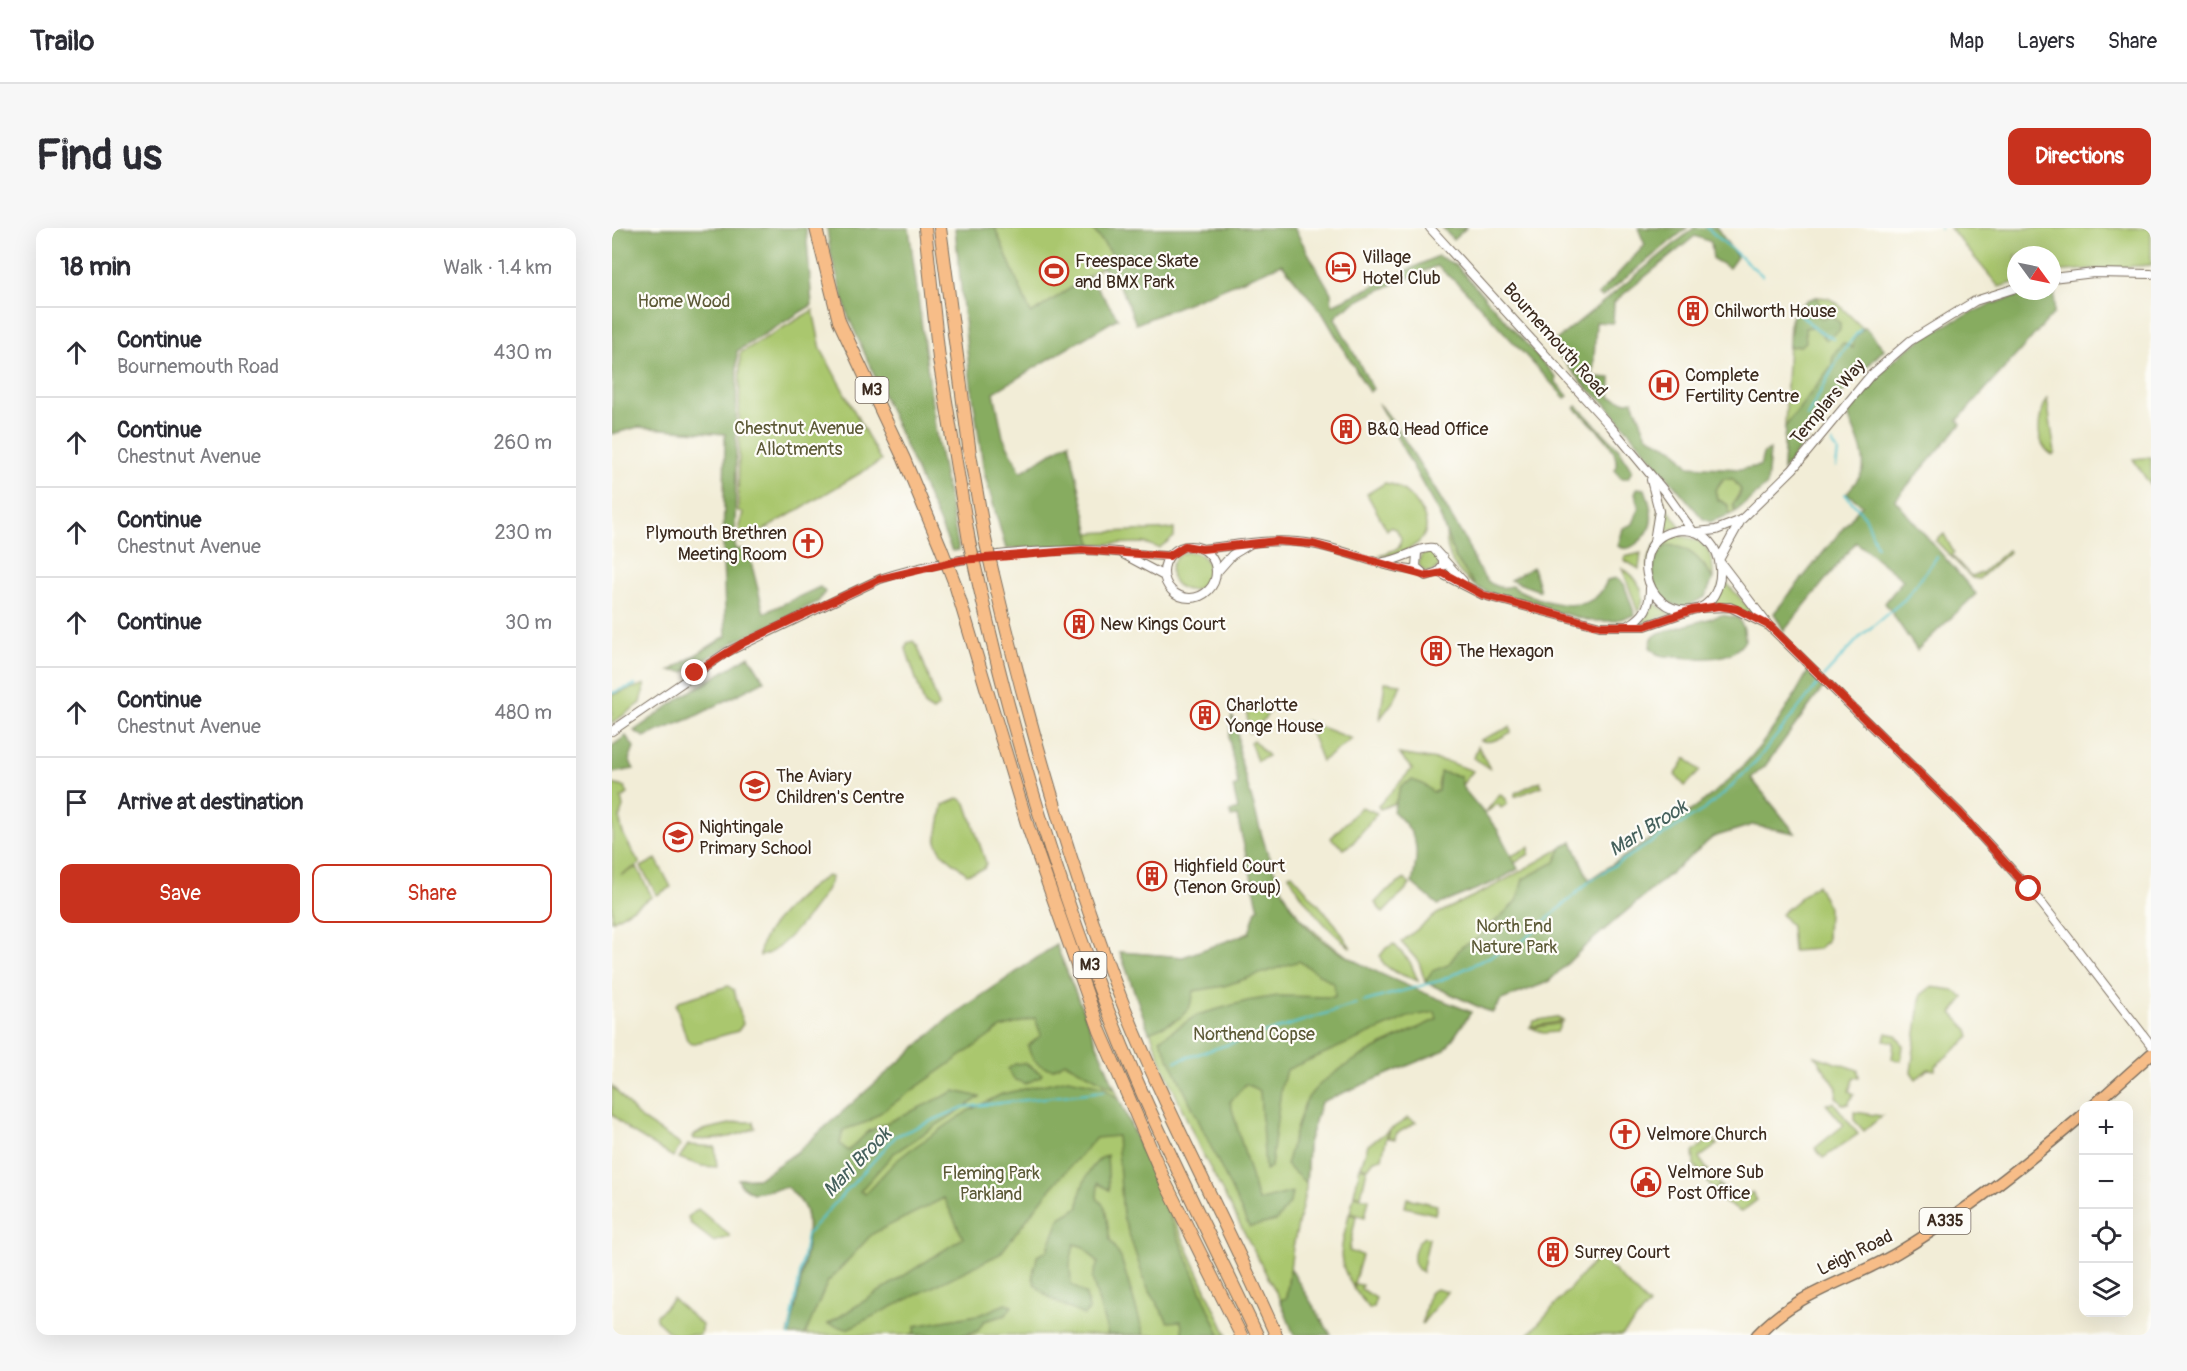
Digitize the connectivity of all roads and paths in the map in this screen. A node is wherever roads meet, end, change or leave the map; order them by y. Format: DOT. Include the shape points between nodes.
graph roads {
  1 [pos="816,228"];
  2 [pos="925,228"];
  3 [pos="940,228"];
  4 [pos="946,228"];
  5 [pos="1431,228"];
  6 [pos="944,257"];
  7 [pos="2151,274"];
  8 [pos="2061,277"];
  9 [pos="2007,291"];
  10 [pos="1650,478"];
  11 [pos="1741,520"];
  12 [pos="1694,531"];
  13 [pos="1654,541"];
  14 [pos="1253,542"];
  15 [pos="1202,549"];
  16 [pos="1121,553"];
  17 [pos="1417,553"];
  18 [pos="1169,556"];
  19 [pos="1443,558"];
  20 [pos="1720,560"];
  21 [pos="1380,562"];
  22 [pos="1419,572"];
  23 [pos="1438,572"];
  24 [pos="1216,573"];
  25 [pos="1164,576"];
  26 [pos="1467,586"];
  27 [pos="1650,588"];
  28 [pos="1695,609"];
  29 [pos="1626,626"];
  30 [pos="1770,626"];
  31 [pos="612,731"];
  32 [pos="2151,1045"];
  33 [pos="2151,1054"];
  34 [pos="2099,1101"];
  35 [pos="2079,1118"];
  36 [pos="1241,1335"];
  37 [pos="1257,1335"];
  38 [pos="1276,1335"];
  39 [pos="1757,1335"];
  1 -- 36 [label="highway, M3, bridge" via="839,321 908,468 955,584 1028,827 1100,1031 1166,1184"];
  2 -- 37 [label="highway, M3, bridge" via="939,360 969,541 995,659 1026,771 1090,965 1160,1132"];
  3 -- 6 [label="highway, M3"];
  4 -- 6 [label="highway, M3"];
  5 -- 10 [label="street, Bournemouth Road" via="1611,427"];
  6 -- 38 [label="highway, M3, bridge" via="985,539 1065,845 1113,975 1189,1156"];
  7 -- 8 [label="street"];
  9 -- 11 [label="street, Templars Way" via="1975,301 1910,341 1854,392 1778,486"];
  10 -- 12 [label="street, Bournemouth Road"];
  10 -- 13 [label="street, Bournemouth Road" via="1659,511"];
  11 -- 12 [label="street, Templars Way" via="1716,530"];
  11 -- 20 [label="street, Templars Way"];
  12 -- 13 [label="street" via="1667,532"];
  12 -- 20 [label="street" via="1710,542"];
  13 -- 27 [label="street" via="1646,560"];
  14 -- 15 [label="street"];
  14 -- 21 [label="street" via="1313,544"];
  14 -- 24 [label="street" via="1232,555"];
  15 -- 18 [label="street" via="1185,546"];
  15 -- 24 [label="street" via="1213,559"];
  16 -- 18 [label="street"];
  16 -- 25 [label="street"];
  16 -- 31 [label="street" via="1082,550 961,560 880,579 727,652"];
  17 -- 19 [label="street" via="1433,548"];
  17 -- 21 [label="street"];
  17 -- 22 [label="street" via="1414,562"];
  18 -- 25 [label="street"];
  19 -- 23 [label="street"];
  19 -- 26 [label="street"];
  20 -- 28 [label="street" via="1714,593"];
  20 -- 30 [label="street"];
  21 -- 22 [label="street"];
  22 -- 23 [label="street" via="1426,576"];
  23 -- 26 [label="street"];
  24 -- 25 [label="street" via="1204,594 1189,598 1170,589"];
  26 -- 29 [label="street" via="1483,595 1583,624"];
  27 -- 28 [label="street" via="1672,607"];
  27 -- 29 [label="street" via="1644,614"];
  28 -- 29 [label="street" via="1645,626"];
  28 -- 30 [label="street" via="1730,607"];
  30 -- 32 [label="street" via="2002,859"];
  33 -- 34 [label="main road"];
  35 -- 39 [label="main road, Leigh Road / A335" via="1972,1203 1885,1260 1791,1304"];
}
